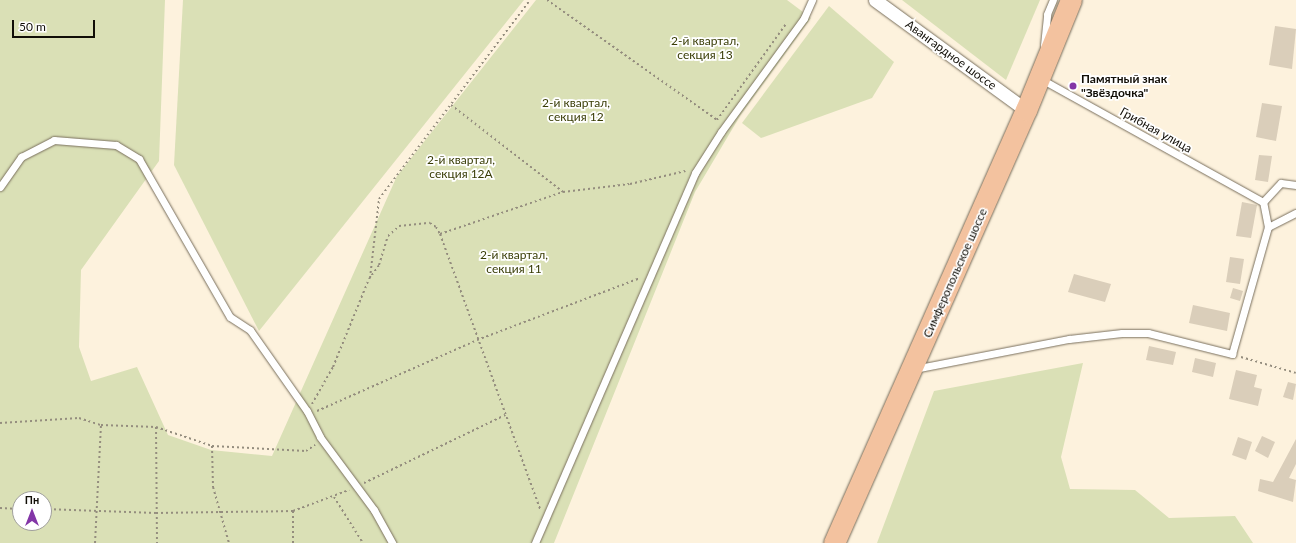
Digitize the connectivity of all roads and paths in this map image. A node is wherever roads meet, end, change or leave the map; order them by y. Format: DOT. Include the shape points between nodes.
graph roads {
  1 [pos="530,0"];
  2 [pos="547,0"];
  3 [pos="812,0"];
  4 [pos="875,0"];
  5 [pos="1053,0"];
  6 [pos="1074,3"];
  7 [pos="786,24"];
  8 [pos="1041,74"];
  9 [pos="450,105"];
  10 [pos="1026,110"];
  11 [pos="698,168"];
  12 [pos="1296,185"];
  13 [pos="0,187"];
  14 [pos="563,192"];
  15 [pos="1262,202"];
  16 [pos="1296,213"];
  17 [pos="1268,227"];
  18 [pos="440,234"];
  19 [pos="652,273"];
  20 [pos="369,280"];
  21 [pos="477,340"];
  22 [pos="1232,354"];
  23 [pos="912,370"];
  24 [pos="1296,373"];
  25 [pos="308,413"];
  26 [pos="505,415"];
  27 [pos="0,423"];
  28 [pos="101,425"];
  29 [pos="156,427"];
  30 [pos="320,436"];
  31 [pos="212,446"];
  32 [pos="355,487"];
  33 [pos="334,497"];
  34 [pos="0,508"];
  35 [pos="12,509"];
  36 [pos="52,509"];
  37 [pos="220,510"];
  38 [pos="98,511"];
  39 [pos="293,511"];
  40 [pos="156,513"];
  41 [pos="545,522"];
  42 [pos="95,543"];
  43 [pos="157,543"];
  44 [pos="229,543"];
  45 [pos="293,543"];
  46 [pos="363,543"];
  47 [pos="392,543"];
  48 [pos="535,543"];
  49 [pos="834,543"];
  1 -- 9 [label="path"];
  2 -- 7 [label="path" via="717,120"];
  3 -- 11 [label="lane" via="804,18"];
  4 -- 10 [label="street, Авангардное шоссе"];
  5 -- 8 [label="lane" via="1047,14"];
  6 -- 8 [label="main road, Симферопольское шоссе" via="1057,34"];
  8 -- 10 [label="main road, Симферопольское шоссе"];
  8 -- 15 [label="lane, Грибная улица"];
  9 -- 14 [label="path"];
  9 -- 20 [label="path" via="379,199"];
  10 -- 23 [label="main road, Симферопольское шоссе"];
  11 -- 14 [label="path" via="630,184"];
  11 -- 19 [label="lane"];
  12 -- 15 [label="lane" via="1281,183"];
  13 -- 25 [label="lane" via="21,157 54,140 116,145 139,159 230,316 250,330"];
  14 -- 18 [label="path"];
  15 -- 17 [label="lane"];
  16 -- 17 [label="lane"];
  17 -- 22 [label="lane"];
  18 -- 20 [label="path" via="436,226 430,223 399,226 392,230 379,265"];
  18 -- 21 [label="path"];
  19 -- 21 [label="path"];
  19 -- 41 [label="lane"];
  20 -- 25 [label="path" via="333,367"];
  21 -- 25 [label="path"];
  21 -- 26 [label="path"];
  22 -- 23 [label="lane" via="1148,334 1122,333 1069,339"];
  22 -- 24 [label="path"];
  23 -- 49 [label="main road, Симферопольское шоссе"];
  25 -- 30 [label="lane"];
  26 -- 32 [label="path"];
  26 -- 41 [label="path"];
  27 -- 28 [label="path" via="79,418"];
  28 -- 29 [label="path"];
  28 -- 38 [label="path"];
  29 -- 31 [label="path"];
  29 -- 40 [label="path"];
  30 -- 31 [label="path" via="313,448 306,451"];
  30 -- 32 [label="lane"];
  31 -- 37 [label="path" via="213,487"];
  32 -- 33 [label="path"];
  32 -- 47 [label="lane" via="374,510"];
  33 -- 39 [label="path"];
  33 -- 46 [label="path"];
  34 -- 35 [label="path"];
  36 -- 38 [label="path"];
  37 -- 39 [label="path"];
  37 -- 40 [label="path"];
  37 -- 44 [label="path"];
  38 -- 40 [label="path"];
  38 -- 42 [label="path"];
  39 -- 45 [label="path"];
  40 -- 43 [label="path"];
  41 -- 48 [label="lane"];
}
